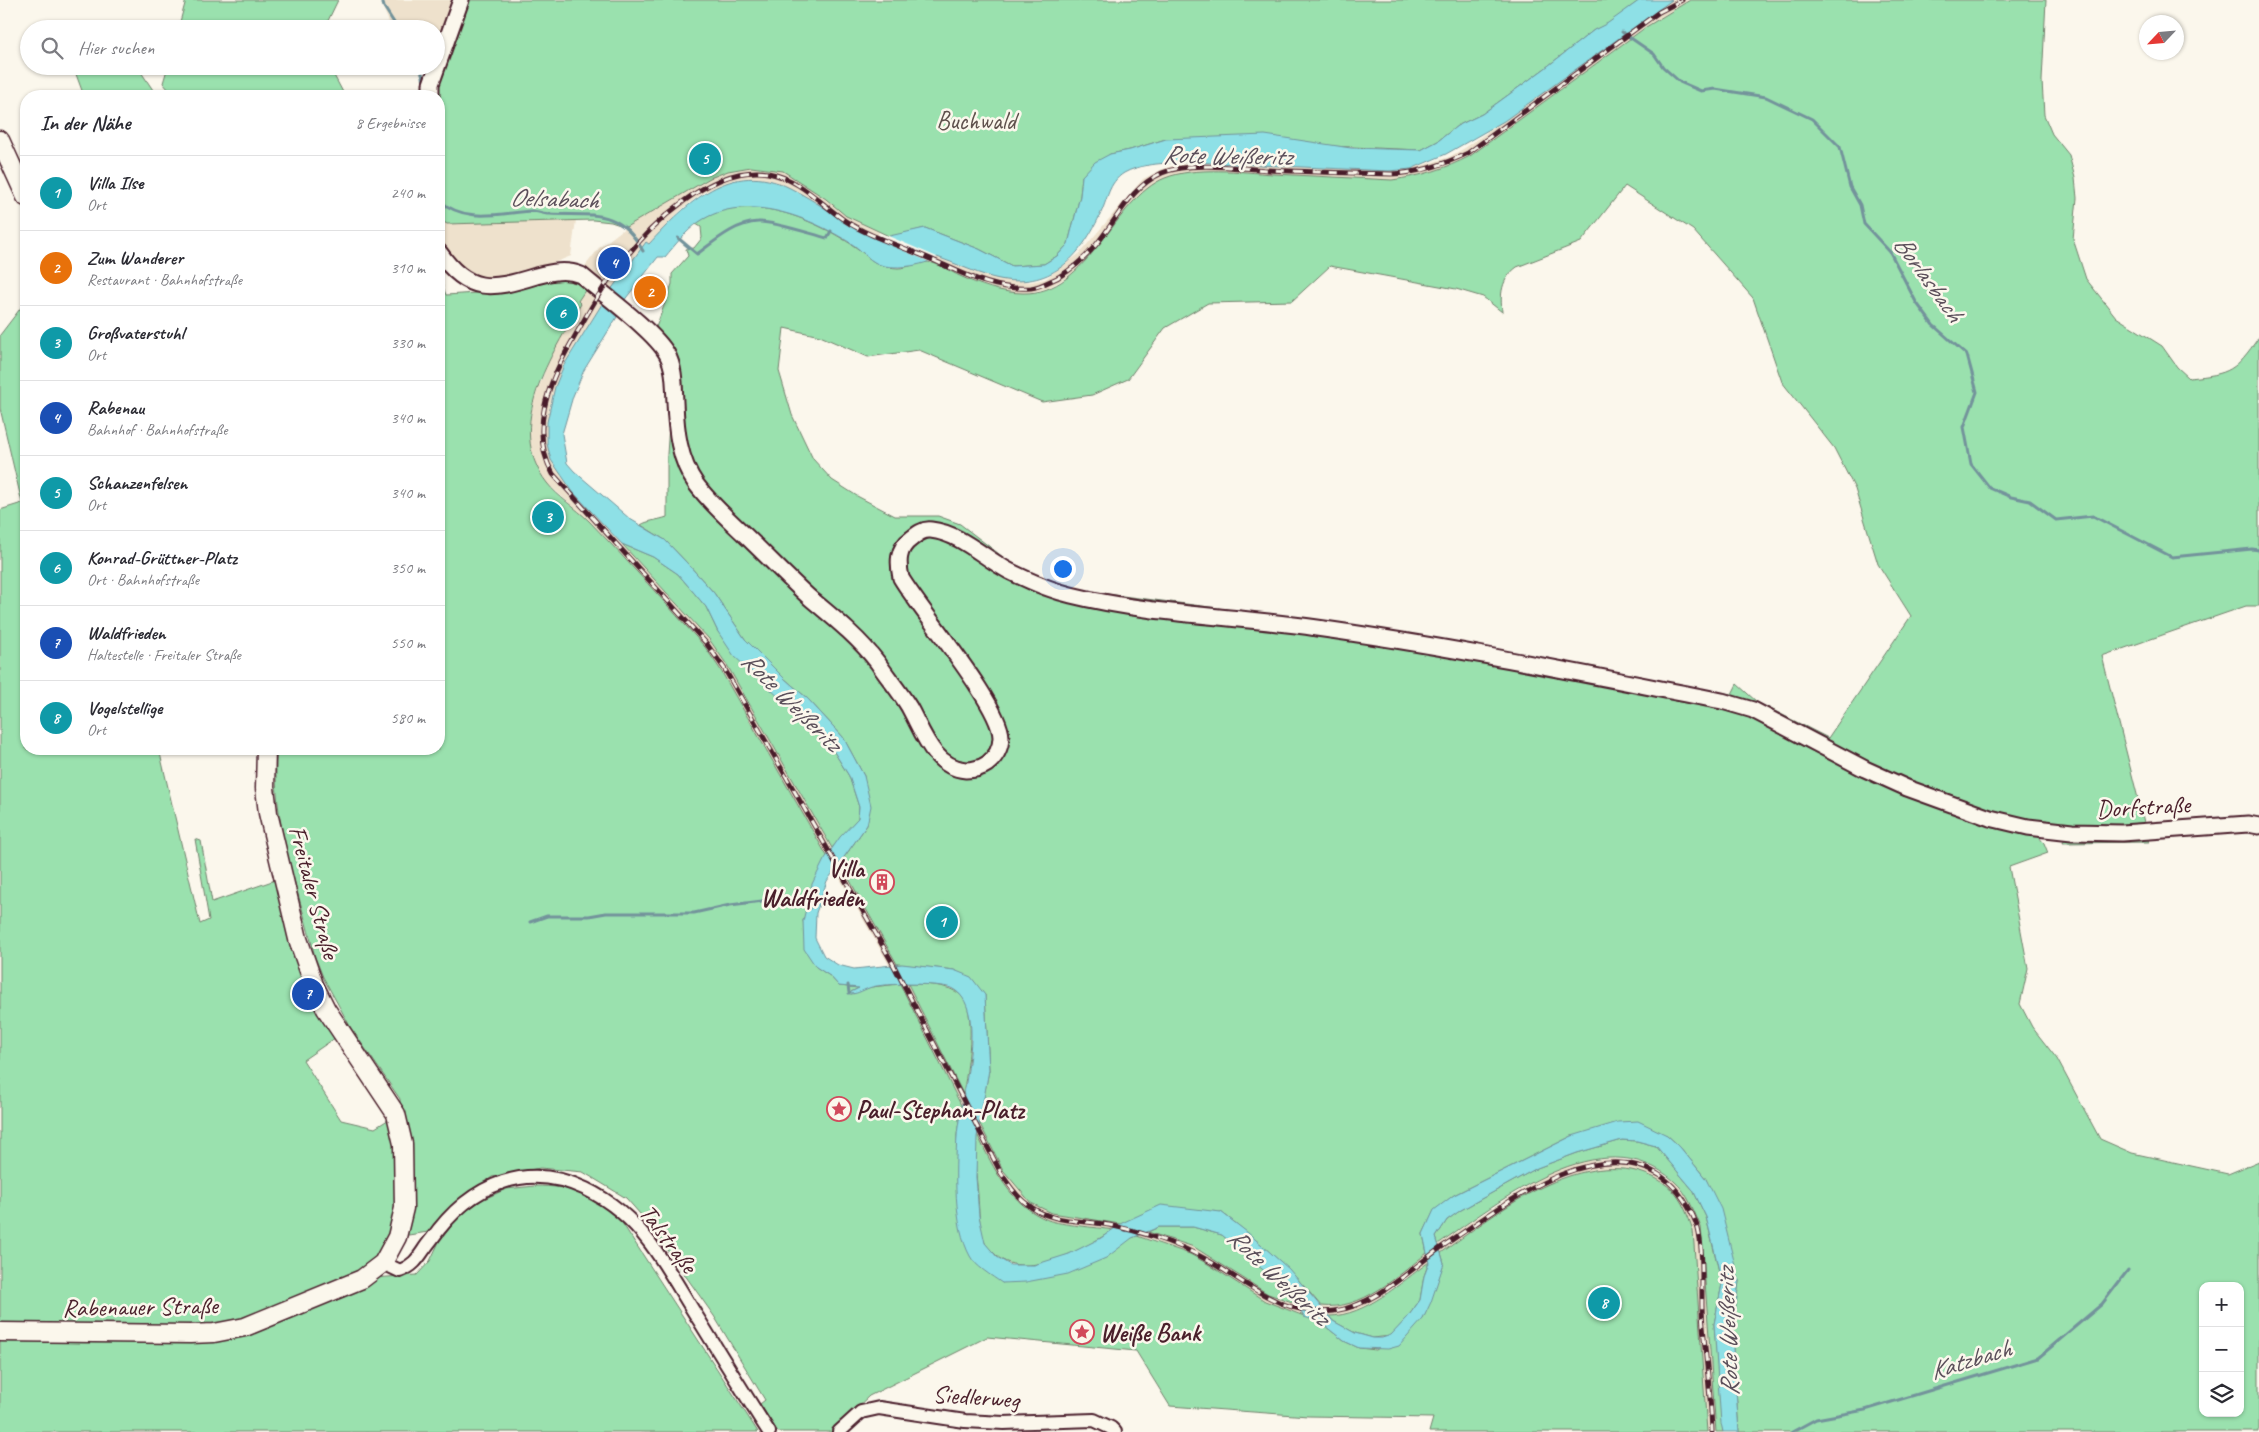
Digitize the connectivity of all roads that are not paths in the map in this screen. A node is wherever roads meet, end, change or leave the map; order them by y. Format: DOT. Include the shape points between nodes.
graph roads {
  1 [pos="461,0"];
  2 [pos="445,46"];
  3 [pos="435,75"];
  4 [pos="432,90"];
  5 [pos="0,140"];
  6 [pos="20,183"];
  7 [pos="445,260"];
  8 [pos="266,755"];
  9 [pos="2259,826"];
  10 [pos="403,1144"];
  11 [pos="383,1262"];
  12 [pos="0,1332"];
  13 [pos="769,1432"];
  14 [pos="839,1432"];
  15 [pos="1115,1432"];
  1 -- 2 [label="street"];
  3 -- 4 [label="street"];
  5 -- 6 [label="main road"];
  7 -- 9 [label="street, Dorfstraße" via="458,276 482,286 510,284 548,273 572,272 581,276 655,339 667,354 675,380 679,443 694,482 778,569 843,625 871,654 908,706 934,752 952,767 974,770 986,765 997,754 1001,737 985,700 900,578 898,560 902,548 920,532 930,530 962,541 1033,584 1069,595 1130,606 1408,642 1730,704 1752,710 1865,769 1938,801 2028,827 2122,834 2248,824"];
  8 -- 10 [label="main road, Freitaler Straße" via="268,813 306,964 326,1009 390,1102"];
  10 -- 11 [label="main road, Rabenauer Straße" via="404,1208 397,1236"];
  11 -- 12 [label="main road, Rabenauer Straße" via="362,1279 228,1331 190,1334"];
  11 -- 13 [label="street, Talstraße" via="400,1271 410,1267 421,1258 430,1240 454,1212 472,1197 502,1182 537,1176 562,1179 594,1192 619,1210 650,1243"];
  14 -- 15 [label="street, Siedlerweg" via="861,1412 879,1408 994,1423 1094,1420"];
}
